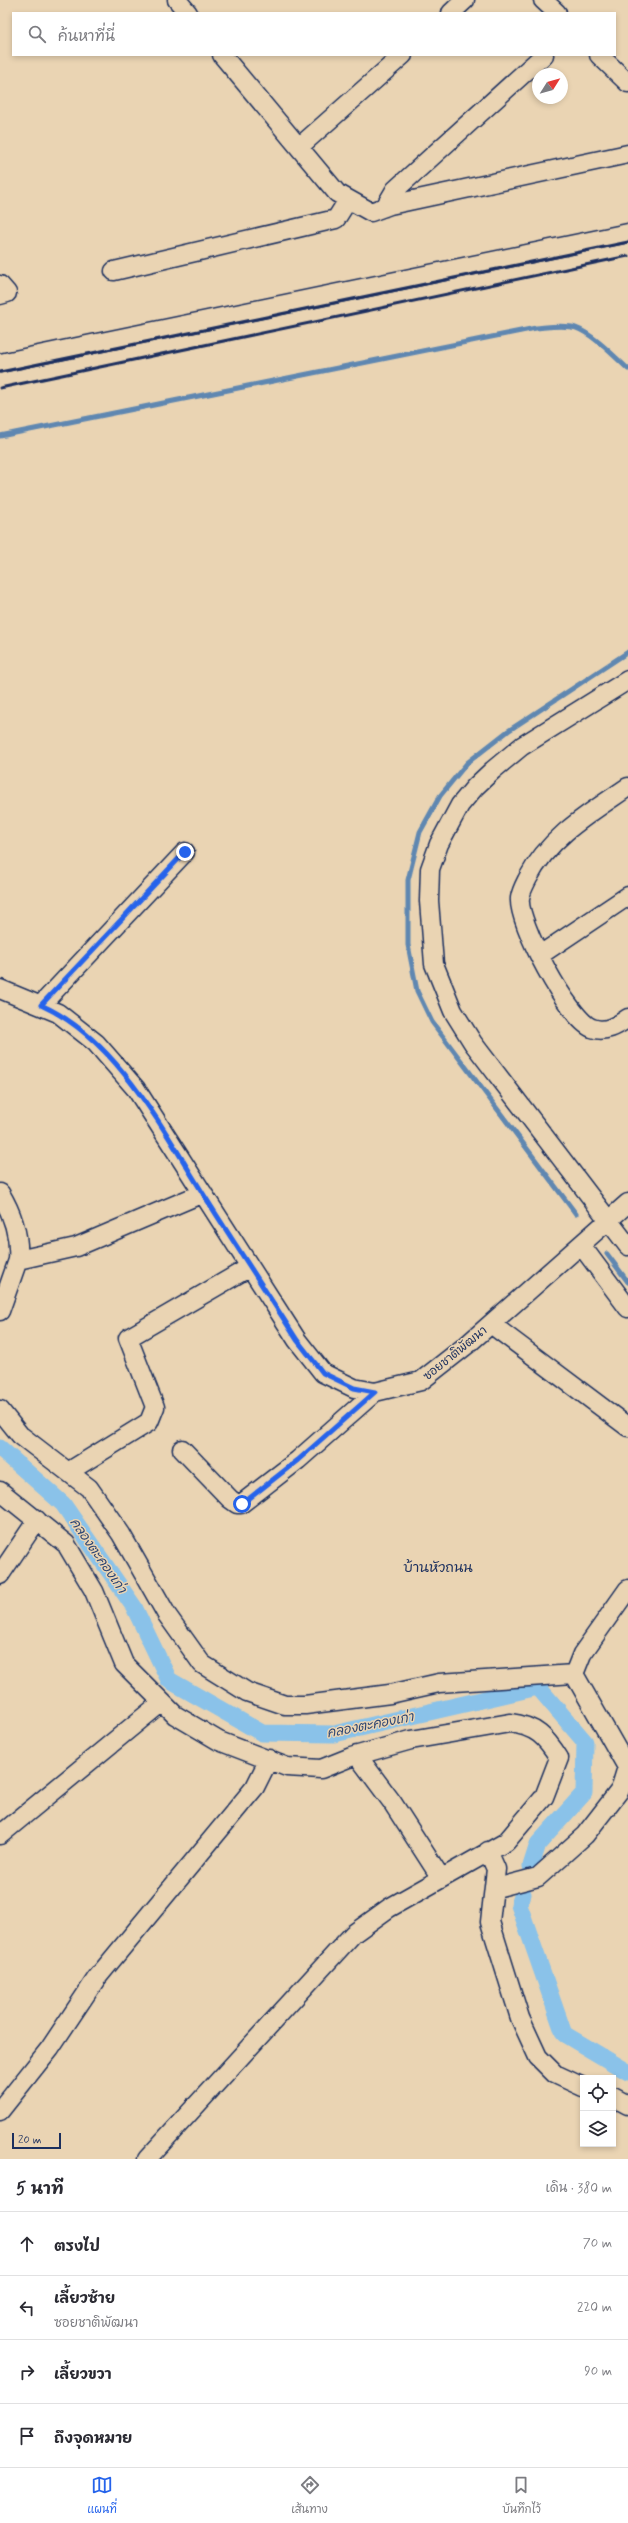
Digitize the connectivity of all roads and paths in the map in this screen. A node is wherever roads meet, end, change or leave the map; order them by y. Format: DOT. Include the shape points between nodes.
graph roads {
  1 [pos="177,0"];
  2 [pos="465,0"];
  3 [pos="543,0"];
  4 [pos="187,12"];
  5 [pos="452,12"];
  6 [pos="556,12"];
  7 [pos="223,56"];
  8 [pos="402,56"];
  9 [pos="543,56"];
  10 [pos="600,56"];
  11 [pos="628,84"];
  12 [pos="299,147"];
  13 [pos="628,154"];
  14 [pos="348,200"];
  15 [pos="385,207"];
  16 [pos="628,233"];
  17 [pos="114,271"];
  18 [pos="0,285"];
  19 [pos="0,295"];
  20 [pos="0,363"];
  21 [pos="628,680"];
  22 [pos="628,787"];
  23 [pos="185,852"];
  24 [pos="628,896"];
  25 [pos="540,955"];
  26 [pos="0,989"];
  27 [pos="41,1005"];
  28 [pos="628,1018"];
  29 [pos="0,1192"];
  30 [pos="202,1193"];
  31 [pos="628,1203"];
  32 [pos="609,1220"];
  33 [pos="581,1245"];
  34 [pos="628,1246"];
  35 [pos="18,1260"];
  36 [pos="250,1267"];
  37 [pos="628,1308"];
  38 [pos="0,1311"];
  39 [pos="492,1324"];
  40 [pos="375,1392"];
  41 [pos="0,1410"];
  42 [pos="628,1427"];
  43 [pos="182,1449"];
  44 [pos="68,1472"];
  45 [pos="0,1491"];
  46 [pos="38,1520"];
  47 [pos="0,1576"];
  48 [pos="628,1589"];
  49 [pos="574,1674"];
  50 [pos="162,1702"];
  51 [pos="357,1755"];
  52 [pos="269,1759"];
  53 [pos="628,1766"];
  54 [pos="0,1835"];
  55 [pos="488,1851"];
  56 [pos="441,1878"];
  57 [pos="496,1888"];
  58 [pos="580,2086"];
  59 [pos="616,2099"];
  60 [pos="628,2105"];
  61 [pos="0,2111"];
  62 [pos="147,2159"];
  1 -- 4 [label="street"];
  2 -- 5 [label="street"];
  3 -- 6 [label="street"];
  7 -- 12 [label="street"];
  8 -- 12 [label="street"];
  9 -- 15 [label="street" via="395,190"];
  10 -- 11 [label="street"];
  12 -- 14 [label="street" via="337,193"];
  13 -- 15 [label="street"];
  14 -- 15 [label="street" via="371,212"];
  14 -- 17 [label="street" via="336,219"];
  16 -- 20 [label="street"];
  18 -- 19 [label="street" via="7,293"];
  21 -- 32 [label="street" via="522,746 475,786 460,805 439,844 430,869 429,901 434,964 453,1012 473,1043"];
  22 -- 25 [label="street" via="577,821 535,864 520,898 522,914"];
  23 -- 27 [label="street"];
  24 -- 25 [label="street"];
  25 -- 28 [label="street" via="570,1010 583,1024 593,1029 605,1030"];
  26 -- 27 [label="street, ซอยชาติพัฒนา"];
  27 -- 30 [label="street, ซอยชาติพัฒนา" via="58,1013 96,1043 136,1089"];
  29 -- 35 [label="street" via="20,1243"];
  30 -- 35 [label="street" via="82,1244"];
  30 -- 36 [label="street, ซอยชาติพัฒนา"];
  31 -- 32 [label="street, ซอยชาติพัฒนา"];
  32 -- 33 [label="street, ซอยชาติพัฒนา"];
  32 -- 34 [label="street"];
  33 -- 37 [label="street"];
  33 -- 39 [label="street, ซอยชาติพัฒนา"];
  35 -- 38 [label="street"];
  36 -- 40 [label="street, ซอยชาติพัฒนา" via="297,1340 323,1373 354,1388"];
  36 -- 44 [label="street" via="128,1338 155,1407 149,1422"];
  39 -- 40 [label="street, ซอยชาติพัฒนา" via="421,1382"];
  39 -- 42 [label="street"];
  40 -- 43 [label="street" via="298,1460 242,1504 230,1499"];
  41 -- 44 [label="street" via="20,1435"];
  44 -- 49 [label="street" via="89,1488 121,1534 167,1615 202,1664 248,1692 285,1705 305,1705 390,1694 439,1683"];
  45 -- 46 [label="street"];
  46 -- 47 [label="street"];
  46 -- 50 [label="street" via="66,1544 94,1591 124,1664"];
  48 -- 49 [label="street" via="582,1654"];
  49 -- 53 [label="street"];
  50 -- 52 [label="street" via="175,1715 219,1742"];
  50 -- 54 [label="street"];
  51 -- 52 [label="street" via="321,1769 287,1767"];
  51 -- 55 [label="street" via="411,1740 510,1723 526,1724 548,1740 559,1758 544,1797 506,1842"];
  51 -- 56 [label="street" via="392,1802"];
  52 -- 61 [label="street" via="255,1787 96,1979 50,2048"];
  53 -- 57 [label="street" via="620,1790 584,1835 538,1877"];
  55 -- 56 [label="street"];
  55 -- 57 [label="street" via="496,1869"];
  56 -- 62 [label="street" via="390,1908 353,1934"];
  57 -- 58 [label="street" via="490,1922 520,2018 538,2056 555,2074"];
  59 -- 60 [label="street"];
}
